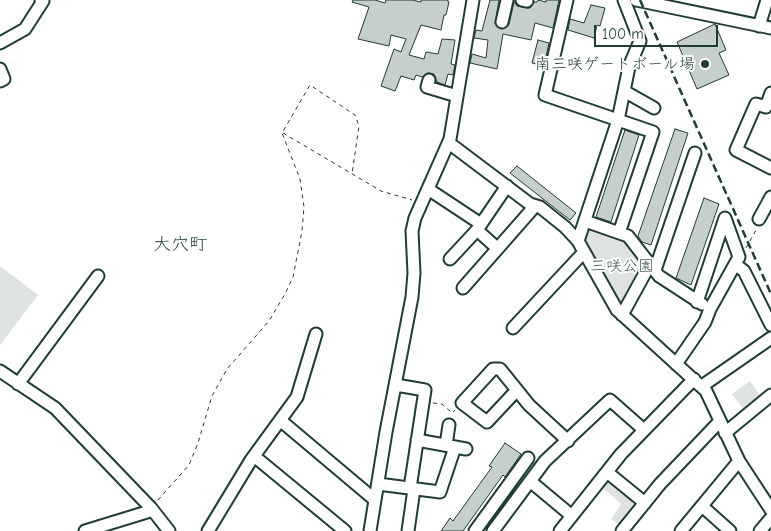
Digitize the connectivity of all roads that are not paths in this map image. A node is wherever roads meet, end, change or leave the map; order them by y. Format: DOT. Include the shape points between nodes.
graph roads {
  1 [pos="41,0"];
  2 [pos="473,0"];
  3 [pos="507,0"];
  4 [pos="567,0"];
  5 [pos="624,0"];
  6 [pos="636,0"];
  7 [pos="767,0"];
  8 [pos="654,2"];
  9 [pos="690,6"];
  10 [pos="502,22"];
  11 [pos="759,26"];
  12 [pos="771,28"];
  13 [pos="0,43"];
  14 [pos="0,70"];
  15 [pos="0,80"];
  16 [pos="429,80"];
  17 [pos="624,91"];
  18 [pos="771,93"];
  19 [pos="457,96"];
  20 [pos="654,108"];
  21 [pos="618,120"];
  22 [pos="449,143"];
  23 [pos="694,153"];
  24 [pos="771,168"];
  25 [pos="507,186"];
  26 [pos="428,189"];
  27 [pos="771,197"];
  28 [pos="535,206"];
  29 [pos="760,219"];
  30 [pos="585,220"];
  31 [pos="479,227"];
  32 [pos="618,233"];
  33 [pos="578,241"];
  34 [pos="498,248"];
  35 [pos="584,252"];
  36 [pos="450,259"];
  37 [pos="737,261"];
  38 [pos="653,267"];
  39 [pos="98,276"];
  40 [pos="463,288"];
  41 [pos="697,302"];
  42 [pos="710,309"];
  43 [pos="622,315"];
  44 [pos="771,325"];
  45 [pos="513,328"];
  46 [pos="316,334"];
  47 [pos="771,338"];
  48 [pos="676,364"];
  49 [pos="0,371"];
  50 [pos="698,382"];
  51 [pos="18,384"];
  52 [pos="396,385"];
  53 [pos="517,390"];
  54 [pos="771,395"];
  55 [pos="280,420"];
  56 [pos="720,421"];
  57 [pos="449,425"];
  58 [pos="644,430"];
  59 [pos="725,433"];
  60 [pos="417,440"];
  61 [pos="568,441"];
  62 [pos="456,447"];
  63 [pos="254,456"];
  64 [pos="528,458"];
  65 [pos="739,461"];
  66 [pos="607,472"];
  67 [pos="530,481"];
  68 [pos="378,484"];
  69 [pos="412,488"];
  70 [pos="375,500"];
  71 [pos="645,503"];
  72 [pos="702,506"];
  73 [pos="151,508"];
  74 [pos="771,510"];
  75 [pos="572,516"];
  76 [pos="771,518"];
  77 [pos="85,531"];
  78 [pos="169,531"];
  79 [pos="208,531"];
  80 [pos="345,531"];
  81 [pos="360,531"];
  82 [pos="370,531"];
  83 [pos="408,531"];
  84 [pos="475,531"];
  85 [pos="493,531"];
  86 [pos="560,531"];
  87 [pos="622,531"];
  88 [pos="681,531"];
  89 [pos="730,531"];
  90 [pos="760,531"];
  1 -- 13 [label="street" via="25,28"];
  2 -- 19 [label="street"];
  3 -- 10 [label="street"];
  4 -- 21 [label="street" via="546,95"];
  5 -- 17 [label="street" via="640,41 629,67"];
  6 -- 8 [label="street"];
  7 -- 11 [label="street"];
  8 -- 9 [label="street"];
  9 -- 11 [label="street"];
  11 -- 12 [label="street"];
  14 -- 15 [label="street" via="4,79"];
  16 -- 19 [label="street" via="427,87"];
  17 -- 20 [label="street"];
  17 -- 21 [label="street"];
  18 -- 24 [label="street" via="766,107 756,104 736,150"];
  19 -- 22 [label="street"];
  21 -- 30 [label="street"];
  21 -- 32 [label="street" via="653,132"];
  22 -- 25 [label="street"];
  22 -- 26 [label="street"];
  23 -- 38 [label="street"];
  25 -- 28 [label="street"];
  25 -- 31 [label="street"];
  26 -- 31 [label="street"];
  26 -- 52 [label="street" via="412,231 412,297"];
  27 -- 29 [label="street"];
  28 -- 33 [label="street"];
  28 -- 34 [label="street"];
  30 -- 32 [label="street"];
  30 -- 33 [label="street"];
  31 -- 34 [label="street"];
  31 -- 36 [label="street"];
  32 -- 38 [label="street" via="628,236"];
  33 -- 35 [label="street"];
  34 -- 40 [label="street"];
  35 -- 43 [label="street"];
  35 -- 45 [label="street"];
  37 -- 41 [label="street" via="725,218"];
  37 -- 42 [label="street"];
  37 -- 44 [label="street"];
  38 -- 41 [label="street" via="659,276"];
  38 -- 43 [label="street"];
  39 -- 51 [label="street"];
  41 -- 42 [label="street"];
  42 -- 48 [label="street" via="705,322"];
  43 -- 48 [label="street"];
  46 -- 55 [label="street" via="297,397"];
  47 -- 50 [label="street"];
  48 -- 50 [label="street"];
  49 -- 51 [label="street"];
  50 -- 56 [label="street" via="706,391"];
  50 -- 58 [label="street"];
  51 -- 73 [label="street" via="55,408"];
  52 -- 60 [label="street" via="425,390"];
  52 -- 68 [label="street"];
  53 -- 53 [label="street" via="500,369 494,369 462,403 487,422"];
  53 -- 61 [label="street"];
  54 -- 59 [label="street"];
  55 -- 63 [label="street"];
  55 -- 70 [label="street"];
  56 -- 59 [label="street"];
  56 -- 71 [label="street"];
  57 -- 62 [label="street"];
  58 -- 61 [label="street" via="610,400"];
  58 -- 66 [label="street"];
  59 -- 65 [label="street"];
  60 -- 62 [label="street"];
  60 -- 69 [label="street"];
  61 -- 67 [label="street" via="545,461"];
  62 -- 69 [label="street" via="440,492"];
  63 -- 79 [label="street"];
  63 -- 80 [label="street"];
  64 -- 84 [label="street"];
  65 -- 72 [label="street"];
  65 -- 74 [label="street"];
  66 -- 71 [label="street"];
  66 -- 75 [label="street"];
  67 -- 75 [label="street"];
  67 -- 85 [label="street"];
  68 -- 69 [label="street"];
  68 -- 70 [label="street"];
  69 -- 83 [label="street"];
  70 -- 82 [label="street"];
  71 -- 87 [label="street"];
  72 -- 88 [label="street"];
  72 -- 89 [label="street"];
  73 -- 77 [label="street"];
  73 -- 78 [label="street"];
  75 -- 86 [label="street"];
  76 -- 90 [label="street"];
  81 -- 82 [label="street"];
}
